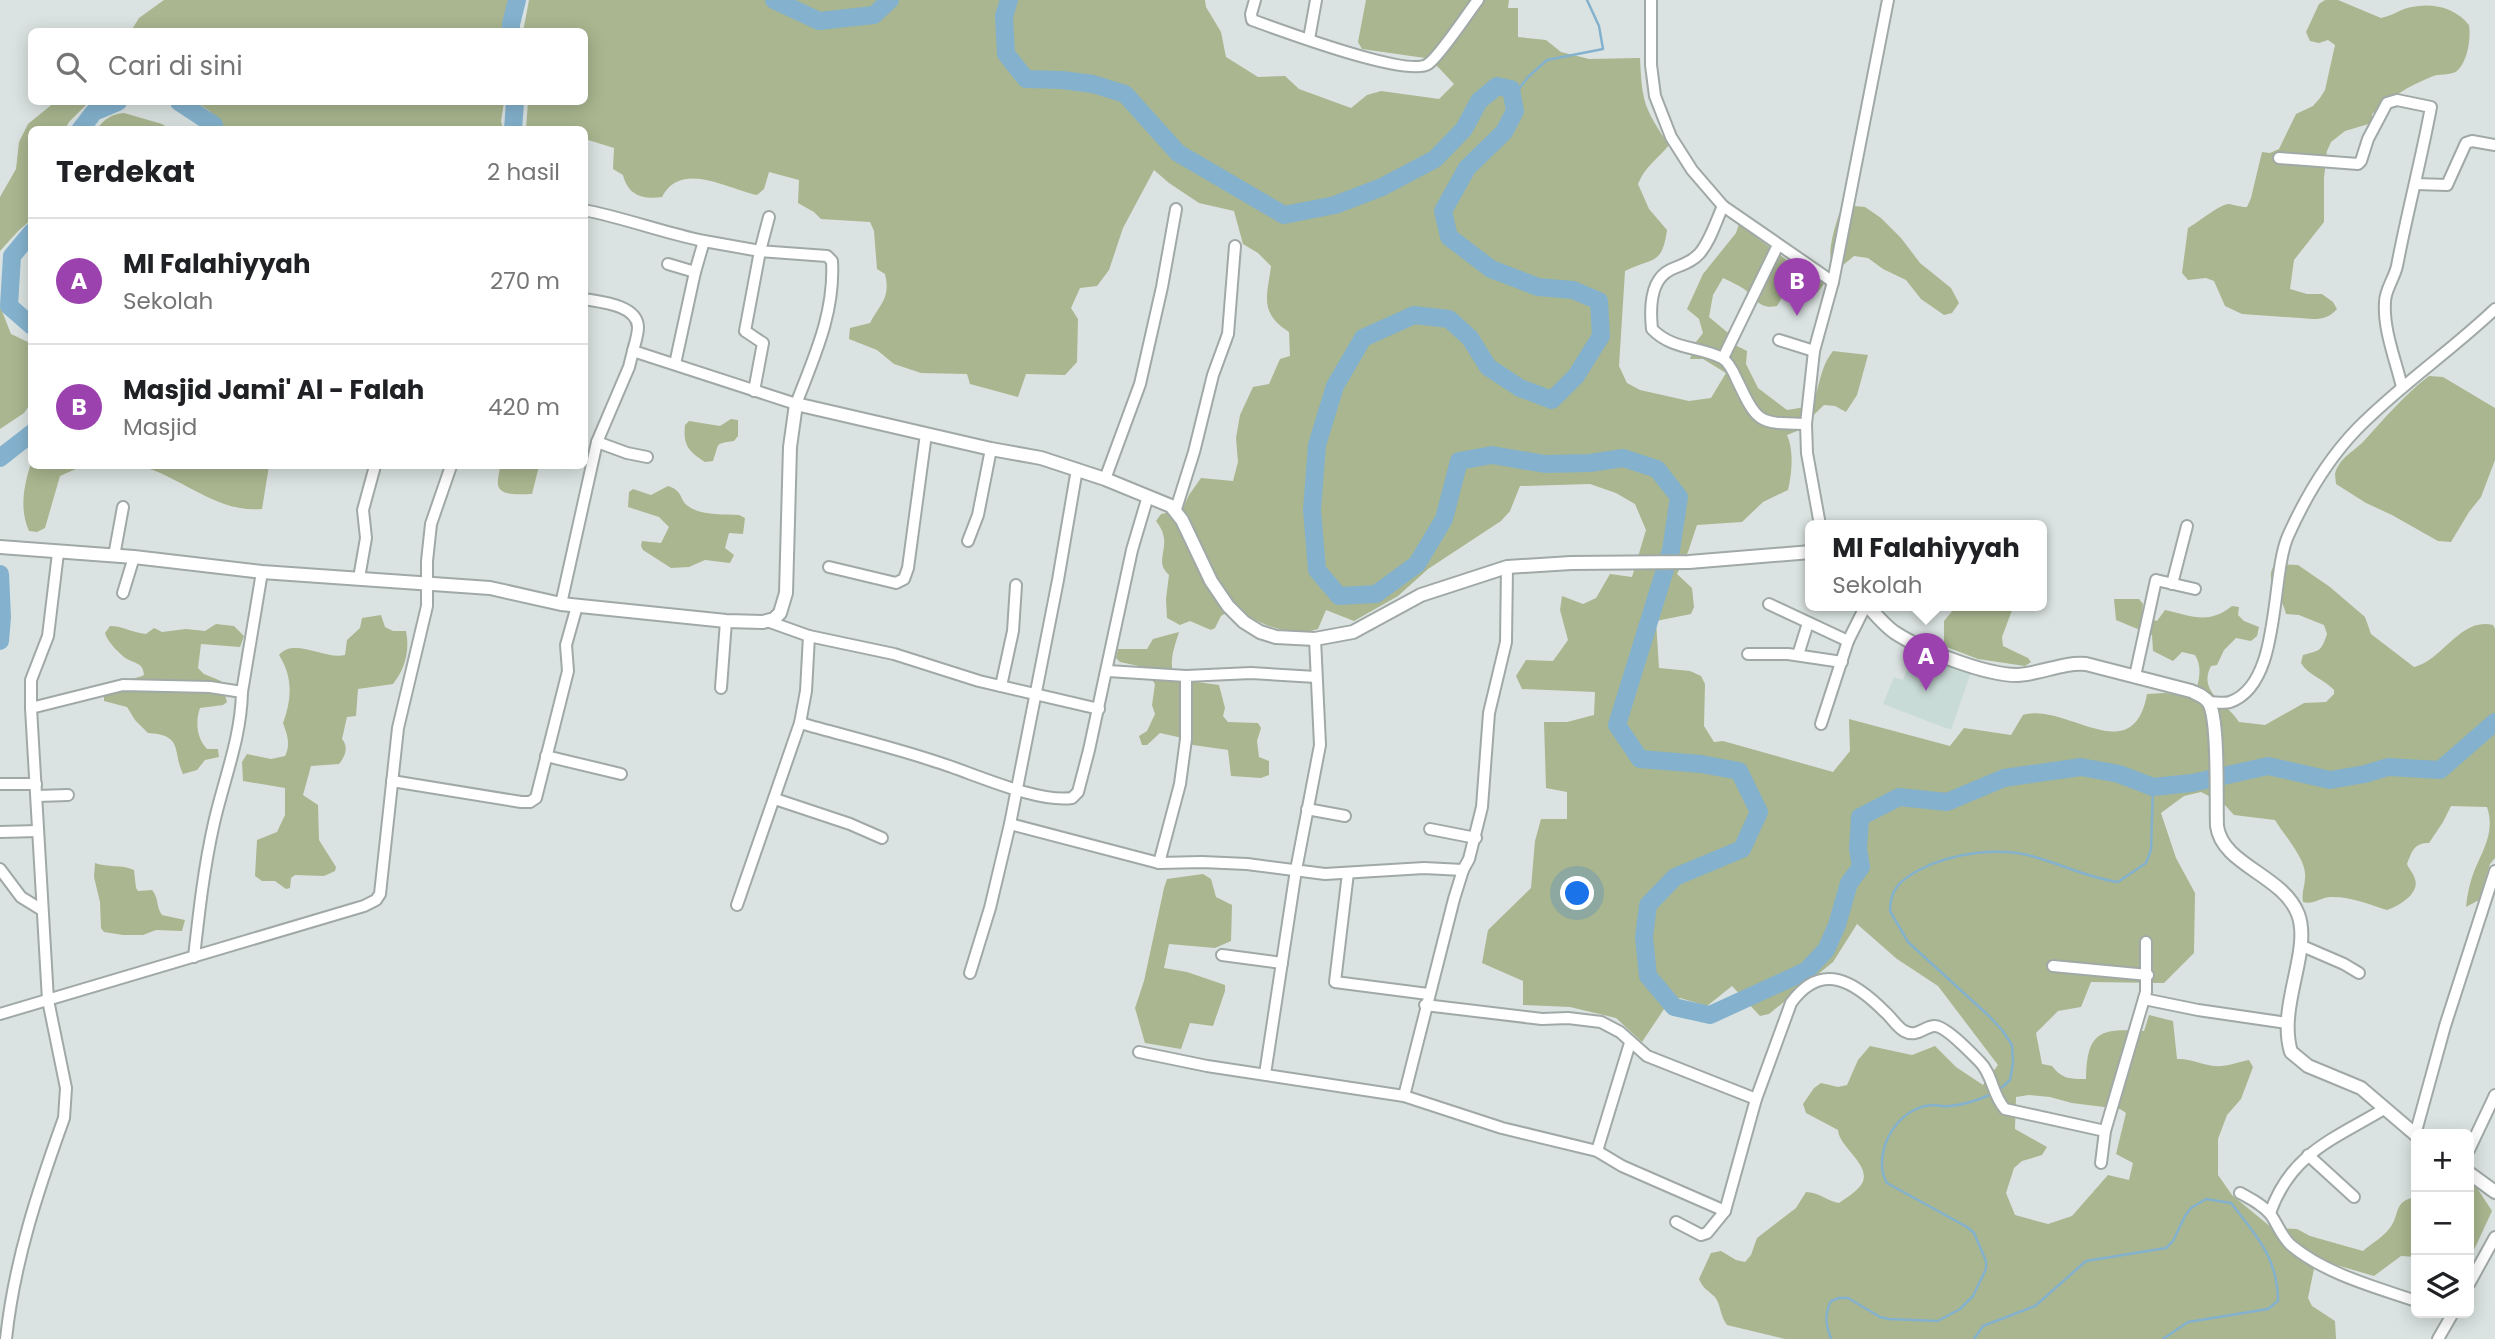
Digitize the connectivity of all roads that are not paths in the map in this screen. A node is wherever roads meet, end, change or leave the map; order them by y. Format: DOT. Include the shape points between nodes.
graph roads {
  1 [pos="1255,0"];
  2 [pos="1316,0"];
  3 [pos="1478,0"];
  4 [pos="1651,0"];
  5 [pos="1888,0"];
  6 [pos="1309,39"];
  7 [pos="2495,145"];
  8 [pos="2279,158"];
  9 [pos="2416,184"];
  10 [pos="1723,206"];
  11 [pos="1176,209"];
  12 [pos="588,212"];
  13 [pos="769,217"];
  14 [pos="704,241"];
  15 [pos="1778,245"];
  16 [pos="1235,246"];
  17 [pos="760,251"];
  18 [pos="668,264"];
  19 [pos="695,272"];
  20 [pos="1833,282"];
  21 [pos="588,300"];
  22 [pos="2495,309"];
  23 [pos="1779,340"];
  24 [pos="633,351"];
  25 [pos="1814,351"];
  26 [pos="1723,358"];
  27 [pos="675,365"];
  28 [pos="2402,387"];
  29 [pos="754,391"];
  30 [pos="796,404"];
  31 [pos="1806,424"];
  32 [pos="926,434"];
  33 [pos="597,442"];
  34 [pos="991,449"];
  35 [pos="647,457"];
  36 [pos="374,469"];
  37 [pos="450,469"];
  38 [pos="1077,470"];
  39 [pos="1105,479"];
  40 [pos="1148,496"];
  41 [pos="123,507"];
  42 [pos="1176,509"];
  43 [pos="1819,520"];
  44 [pos="2186,526"];
  45 [pos="968,541"];
  46 [pos="0,547"];
  47 [pos="52,552"];
  48 [pos="1805,552"];
  49 [pos="114,556"];
  50 [pos="134,557"];
  51 [pos="829,567"];
  52 [pos="1507,567"];
  53 [pos="262,572"];
  54 [pos="359,578"];
  55 [pos="427,582"];
  56 [pos="2172,584"];
  57 [pos="1016,585"];
  58 [pos="2195,589"];
  59 [pos="123,593"];
  60 [pos="561,604"];
  61 [pos="1769,604"];
  62 [pos="577,606"];
  63 [pos="1864,611"];
  64 [pos="1872,611"];
  65 [pos="726,621"];
  66 [pos="767,621"];
  67 [pos="1808,623"];
  68 [pos="809,636"];
  69 [pos="1315,639"];
  70 [pos="1848,641"];
  71 [pos="1748,654"];
  72 [pos="1798,655"];
  73 [pos="1842,662"];
  74 [pos="1108,671"];
  75 [pos="1186,676"];
  76 [pos="2135,676"];
  77 [pos="1316,677"];
  78 [pos="1001,686"];
  79 [pos="721,688"];
  80 [pos="243,692"];
  81 [pos="1036,694"];
  82 [pos="2209,702"];
  83 [pos="31,708"];
  84 [pos="1099,709"];
  85 [pos="800,723"];
  86 [pos="1821,724"];
  87 [pos="546,756"];
  88 [pos="621,774"];
  89 [pos="392,781"];
  90 [pos="0,784"];
  91 [pos="36,784"];
  92 [pos="1017,790"];
  93 [pos="68,795"];
  94 [pos="37,796"];
  95 [pos="775,799"];
  96 [pos="1307,809"];
  97 [pos="1345,816"];
  98 [pos="1010,824"];
  99 [pos="1430,829"];
  100 [pos="38,831"];
  101 [pos="0,832"];
  102 [pos="882,838"];
  103 [pos="1476,838"];
  104 [pos="1159,863"];
  105 [pos="0,869"];
  106 [pos="1296,870"];
  107 [pos="1463,870"];
  108 [pos="2495,871"];
  109 [pos="1348,873"];
  110 [pos="737,905"];
  111 [pos="42,910"];
  112 [pos="2146,942"];
  113 [pos="2300,945"];
  114 [pos="1222,955"];
  115 [pos="194,957"];
  116 [pos="1282,963"];
  117 [pos="2053,966"];
  118 [pos="970,973"];
  119 [pos="2359,973"];
  120 [pos="2148,975"];
  121 [pos="2144,999"];
  122 [pos="48,1000"];
  123 [pos="1427,1000"];
  124 [pos="0,1014"];
  125 [pos="2287,1023"];
  126 [pos="1630,1043"];
  127 [pos="1139,1052"];
  128 [pos="1265,1073"];
  129 [pos="2495,1095"];
  130 [pos="1404,1096"];
  131 [pos="1756,1099"];
  132 [pos="2384,1109"];
  133 [pos="2418,1129"];
  134 [pos="2105,1131"];
  135 [pos="2411,1131"];
  136 [pos="2474,1139"];
  137 [pos="1598,1151"];
  138 [pos="2308,1155"];
  139 [pos="2101,1163"];
  140 [pos="2474,1177"];
  141 [pos="2495,1192"];
  142 [pos="2240,1193"];
  143 [pos="2354,1197"];
  144 [pos="1725,1211"];
  145 [pos="2270,1213"];
  146 [pos="1676,1222"];
  147 [pos="2495,1237"];
  148 [pos="2474,1275"];
  149 [pos="2411,1299"];
  150 [pos="2446,1318"];
  151 [pos="6,1339"];
  152 [pos="2438,1339"];
  1 -- 6 [label="street" via="1252,20"];
  2 -- 6 [label="street"];
  3 -- 6 [label="street" via="1425,66 1391,64"];
  4 -- 10 [label="street" via="1655,96 1671,137"];
  5 -- 20 [label="street"];
  7 -- 9 [label="street" via="2466,143 2447,185"];
  8 -- 9 [label="street" via="2358,164 2387,103 2397,100 2431,107"];
  9 -- 28 [label="street" via="2397,269 2385,296 2387,326"];
  10 -- 15 [label="street"];
  10 -- 26 [label="street" via="1701,252 1666,272 1658,283 1652,295 1651,321 1652,329 1663,338"];
  11 -- 39 [label="street" via="1140,384"];
  12 -- 14 [label="street"];
  13 -- 17 [label="street"];
  14 -- 17 [label="street"];
  14 -- 19 [label="street"];
  15 -- 20 [label="street"];
  15 -- 26 [label="street"];
  16 -- 42 [label="street" via="1228,334"];
  17 -- 29 [label="street" via="746,331 763,343"];
  17 -- 30 [label="street" via="827,256 832,261 824,335"];
  18 -- 19 [label="street"];
  19 -- 27 [label="street"];
  20 -- 25 [label="street"];
  21 -- 24 [label="street" via="633,315 638,330"];
  22 -- 28 [label="street"];
  23 -- 25 [label="street"];
  24 -- 27 [label="street"];
  24 -- 33 [label="street"];
  25 -- 31 [label="street"];
  26 -- 31 [label="street" via="1763,421"];
  27 -- 29 [label="street"];
  28 -- 82 [label="street" via="2335,456 2294,523 2281,562 2273,633 2256,678 2231,702"];
  29 -- 30 [label="street"];
  30 -- 32 [label="main road"];
  30 -- 66 [label="main road" via="790,447 786,593 780,613"];
  31 -- 43 [label="street"];
  32 -- 34 [label="main road"];
  32 -- 51 [label="street" via="904,579 896,583"];
  33 -- 35 [label="street"];
  33 -- 60 [label="street"];
  34 -- 38 [label="main road"];
  34 -- 45 [label="street"];
  36 -- 54 [label="street" via="363,510 365,546"];
  37 -- 55 [label="street" via="431,524"];
  38 -- 39 [label="main road"];
  38 -- 81 [label="street"];
  39 -- 40 [label="main road"];
  40 -- 42 [label="main road"];
  40 -- 74 [label="street" via="1132,550"];
  41 -- 49 [label="street"];
  42 -- 69 [label="main road" via="1211,582 1244,622 1276,637"];
  44 -- 56 [label="street"];
  46 -- 47 [label="main road"];
  47 -- 49 [label="main road"];
  47 -- 83 [label="street" via="48,636 31,680"];
  48 -- 52 [label="main road" via="1689,562"];
  49 -- 50 [label="main road"];
  50 -- 53 [label="main road"];
  50 -- 59 [label="street"];
  52 -- 69 [label="main road" via="1421,595 1353,632"];
  52 -- 103 [label="street" via="1506,642 1489,713"];
  53 -- 54 [label="main road"];
  53 -- 80 [label="street"];
  54 -- 55 [label="main road"];
  55 -- 60 [label="main road"];
  55 -- 89 [label="street" via="427,606 398,728"];
  56 -- 58 [label="street"];
  56 -- 76 [label="street" via="2155,582"];
  57 -- 78 [label="street" via="1013,631"];
  60 -- 62 [label="main road"];
  61 -- 67 [label="street"];
  62 -- 65 [label="main road"];
  62 -- 87 [label="street" via="566,645 568,671"];
  63 -- 70 [label="street"];
  64 -- 76 [label="main road" via="1903,638 1979,669 2018,675 2074,663"];
  65 -- 66 [label="main road"];
  65 -- 79 [label="street"];
  66 -- 68 [label="street"];
  67 -- 70 [label="street"];
  67 -- 72 [label="street"];
  68 -- 78 [label="street" via="894,654"];
  68 -- 85 [label="street"];
  69 -- 77 [label="street"];
  70 -- 73 [label="street"];
  71 -- 72 [label="street"];
  72 -- 73 [label="street"];
  73 -- 86 [label="street"];
  74 -- 75 [label="street"];
  74 -- 84 [label="street"];
  75 -- 77 [label="street"];
  75 -- 104 [label="street" via="1186,740 1180,784"];
  76 -- 82 [label="main road" via="2191,691"];
  77 -- 96 [label="street" via="1320,745"];
  78 -- 81 [label="street"];
  80 -- 83 [label="street" via="123,685"];
  80 -- 115 [label="street" via="239,737 214,824 199,905"];
  81 -- 84 [label="street"];
  81 -- 92 [label="street"];
  82 -- 113 [label="main road" via="2215,726 2218,833 2223,845 2270,880 2294,906 2300,920"];
  83 -- 91 [label="street"];
  84 -- 92 [label="street" via="1076,795 1062,799"];
  85 -- 92 [label="street" via="935,761"];
  85 -- 95 [label="street"];
  87 -- 88 [label="street"];
  87 -- 89 [label="street" via="539,790 530,802"];
  89 -- 115 [label="street" via="376,900"];
  90 -- 91 [label="street"];
  91 -- 94 [label="street"];
  92 -- 98 [label="street"];
  93 -- 94 [label="street"];
  94 -- 100 [label="street"];
  95 -- 102 [label="street"];
  95 -- 110 [label="street"];
  96 -- 97 [label="street"];
  96 -- 106 [label="street"];
  98 -- 104 [label="street"];
  98 -- 118 [label="street"];
  99 -- 103 [label="street"];
  100 -- 101 [label="street"];
  100 -- 111 [label="street"];
  103 -- 107 [label="street"];
  104 -- 106 [label="street" via="1213,862"];
  105 -- 111 [label="street" via="21,897"];
  106 -- 109 [label="street"];
  106 -- 116 [label="street"];
  107 -- 109 [label="street"];
  107 -- 123 [label="street"];
  108 -- 133 [label="street"];
  109 -- 123 [label="street" via="1335,982"];
  111 -- 122 [label="street"];
  112 -- 120 [label="street"];
  113 -- 119 [label="street"];
  113 -- 125 [label="main road"];
  114 -- 116 [label="street"];
  115 -- 122 [label="street"];
  116 -- 128 [label="street"];
  117 -- 120 [label="street"];
  120 -- 121 [label="street"];
  121 -- 125 [label="street"];
  121 -- 134 [label="street"];
  122 -- 124 [label="street"];
  122 -- 151 [label="street" via="66,1104 24,1238"];
  123 -- 126 [label="street" via="1542,1019 1601,1022"];
  123 -- 130 [label="street"];
  125 -- 132 [label="main road" via="2287,1040 2295,1057 2361,1087"];
  126 -- 131 [label="street" via="1647,1056"];
  126 -- 137 [label="street"];
  127 -- 128 [label="street"];
  128 -- 130 [label="street"];
  129 -- 136 [label="street"];
  130 -- 137 [label="street" via="1502,1128"];
  131 -- 134 [label="street" via="1791,1003 1814,982 1836,978 1862,992 1904,1031 1944,1029 1982,1063 2005,1109"];
  131 -- 144 [label="street"];
  132 -- 135 [label="main road"];
  132 -- 138 [label="street"];
  134 -- 139 [label="street"];
  137 -- 144 [label="street"];
  138 -- 143 [label="street"];
  138 -- 145 [label="street" via="2290,1174"];
  140 -- 141 [label="main road"];
  142 -- 145 [label="street"];
  144 -- 146 [label="street" via="1701,1235"];
  145 -- 149 [label="street" via="2289,1244 2323,1267"];
  147 -- 148 [label="street"];
  150 -- 152 [label="street"];
}
